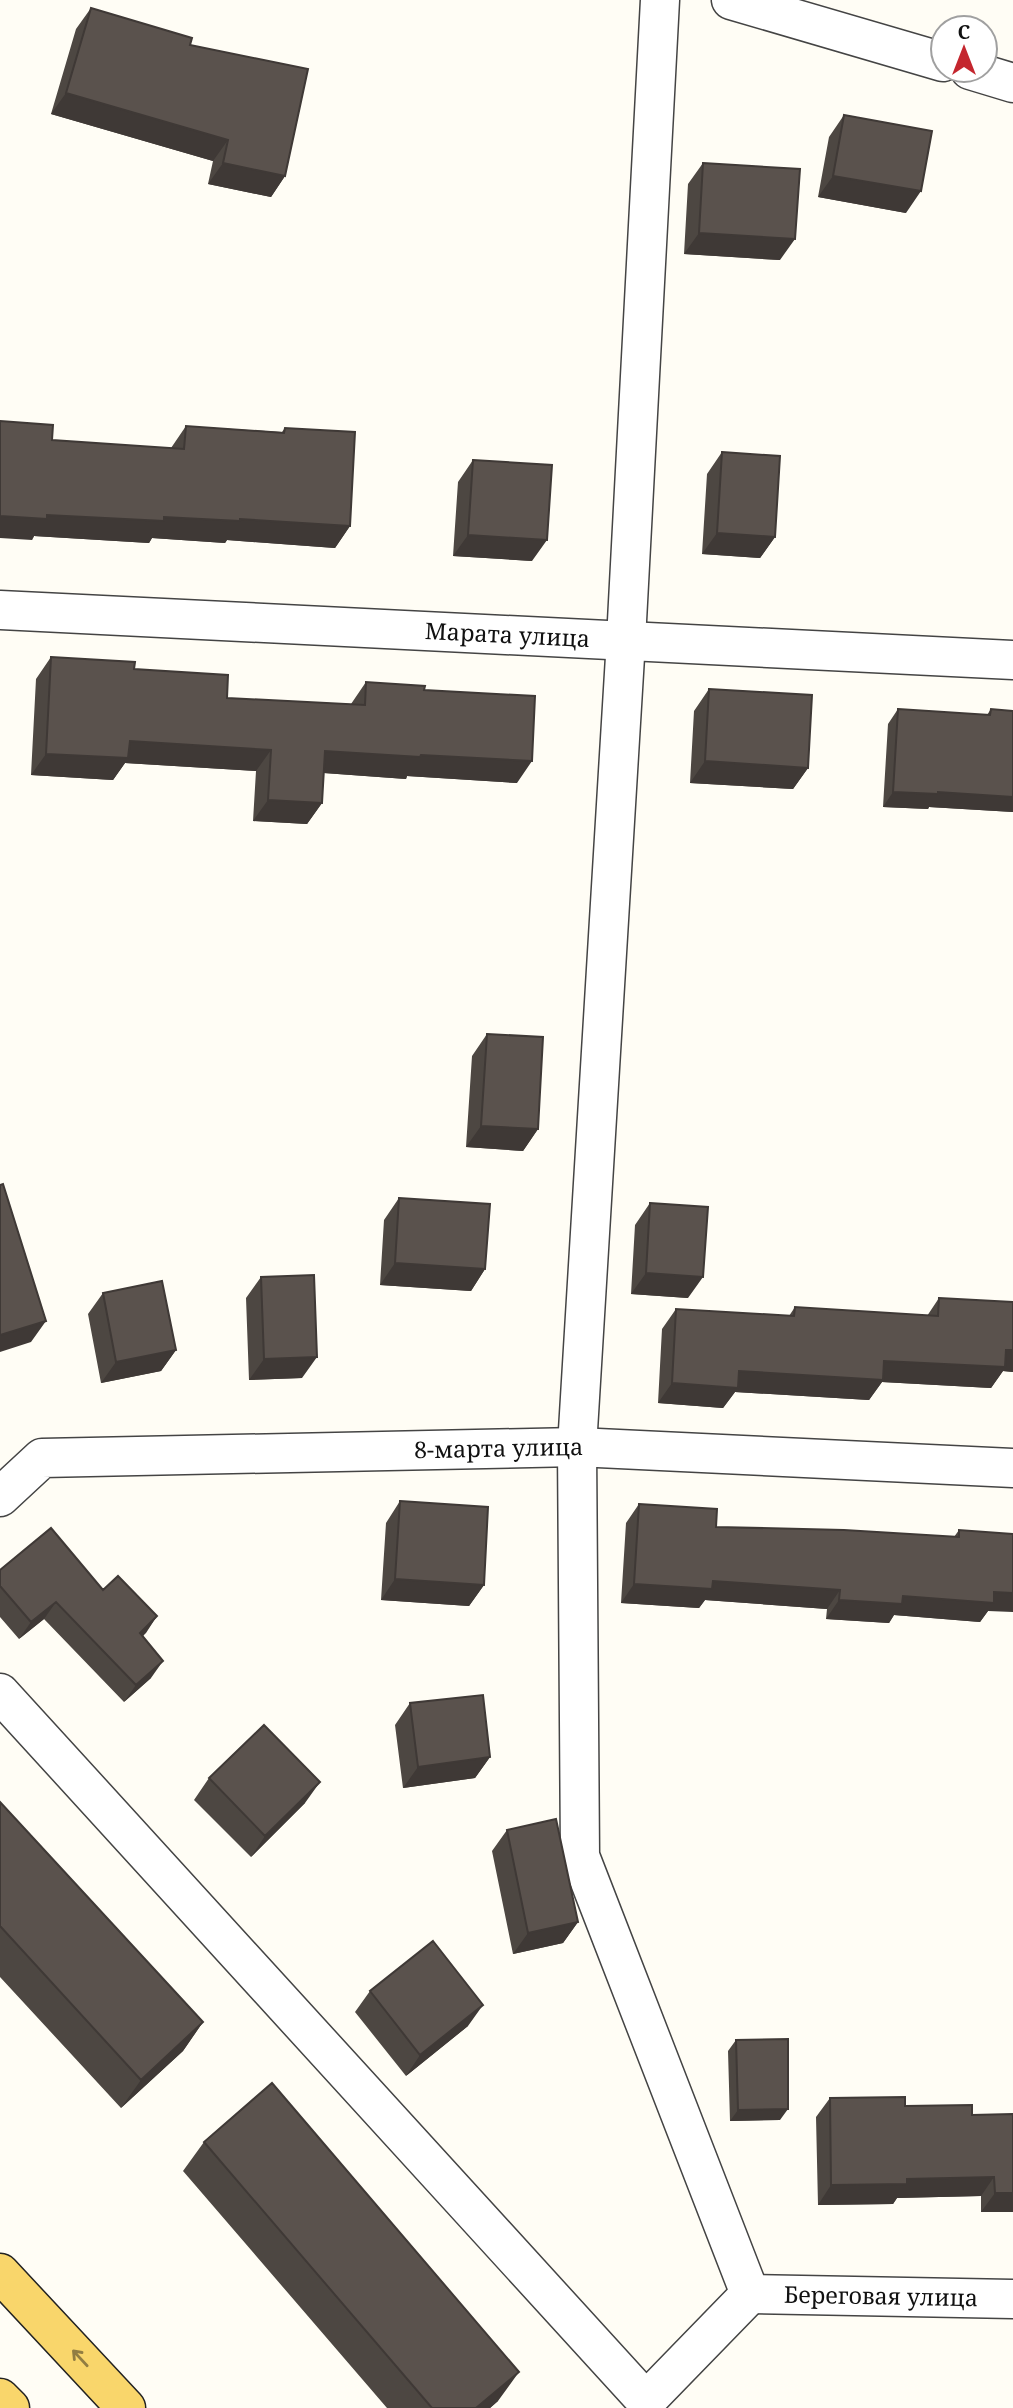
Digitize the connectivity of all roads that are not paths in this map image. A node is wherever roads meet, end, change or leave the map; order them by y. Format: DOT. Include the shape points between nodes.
graph roads {
  1 [pos="660,0"];
  2 [pos="731,0"];
  3 [pos="929,58"];
  4 [pos="0,610"];
  5 [pos="626,640"];
  6 [pos="1013,660"];
  7 [pos="577,1447"];
  8 [pos="1013,1468"];
  9 [pos="0,1497"];
  10 [pos="0,1693"];
  11 [pos="0,2273"];
  12 [pos="750,2294"];
  13 [pos="1013,2299"];
  14 [pos="0,2398"];
  15 [pos="643,2404"];
  16 [pos="10,2408"];
  17 [pos="126,2408"];
  1 -- 5 [label="street"];
  2 -- 3 [label="street"];
  4 -- 5 [label="street, Марата улица"];
  5 -- 6 [label="street, Марата улица"];
  5 -- 7 [label="street"];
  7 -- 8 [label="street, 8-марта улица"];
  7 -- 9 [label="street, 8-марта улица" via="42,1458"];
  7 -- 12 [label="street" via="580,1856"];
  10 -- 15 [label="street"];
  17 -- 11 [label="main road, one-way"];
  12 -- 13 [label="street, Береговая улица"];
  12 -- 15 [label="street"];
  14 -- 16 [label="main road"];
}
